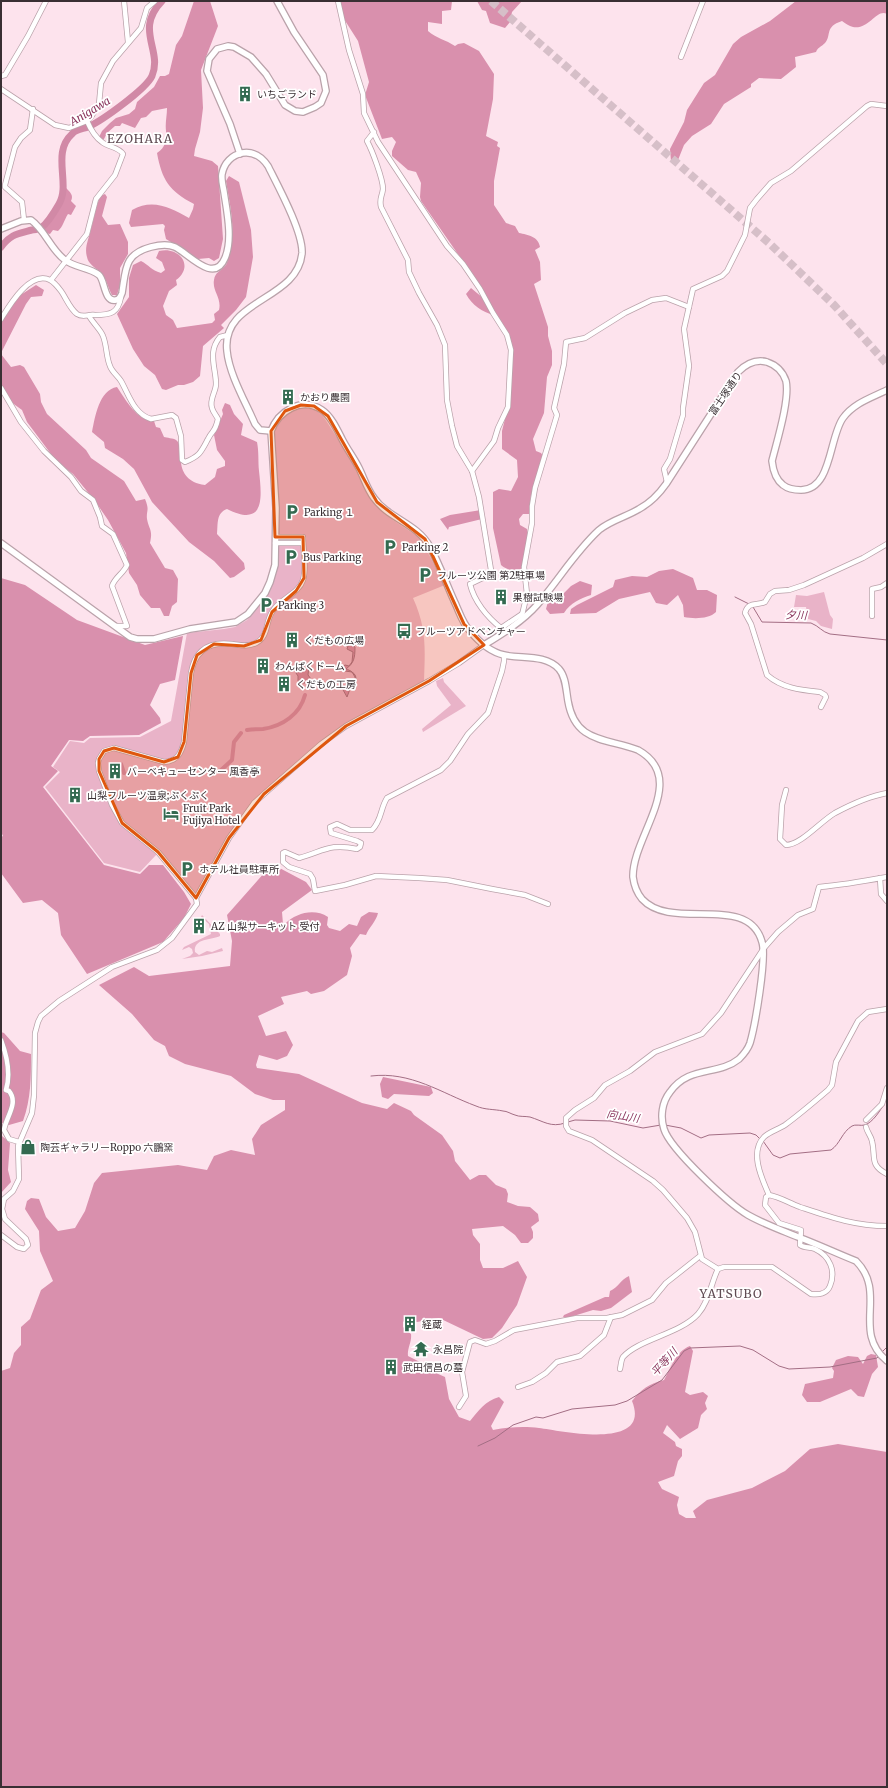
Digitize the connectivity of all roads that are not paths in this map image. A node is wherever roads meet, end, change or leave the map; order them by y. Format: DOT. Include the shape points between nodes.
graph roads {
  1 [pos="46,1"];
  2 [pos="124,1"];
  3 [pos="155,1"];
  4 [pos="277,1"];
  5 [pos="338,1"];
  6 [pos="703,1"];
  7 [pos="128,42"];
  8 [pos="681,57"];
  9 [pos="1,76"];
  10 [pos="1,89"];
  11 [pos="887,106"];
  12 [pos="33,109"];
  13 [pos="88,122"];
  14 [pos="374,132"];
  15 [pos="240,154"];
  16 [pos="24,220"];
  17 [pos="1,229"];
  18 [pos="66,261"];
  19 [pos="51,280"];
  20 [pos="121,297"];
  21 [pos="689,307"];
  22 [pos="89,316"];
  23 [pos="1,319"];
  24 [pos="228,335"];
  25 [pos="1,388"];
  26 [pos="887,390"];
  27 [pos="271,431"];
  28 [pos="472,471"];
  29 [pos="667,482"];
  30 [pos="275,540"];
  31 [pos="1,543"];
  32 [pos="887,544"];
  33 [pos="887,583"];
  34 [pos="523,615"];
  35 [pos="872,616"];
  36 [pos="113,625"];
  37 [pos="484,645"];
  38 [pos="504,655"];
  39 [pos="821,707"];
  40 [pos="786,790"];
  41 [pos="887,793"];
  42 [pos="887,877"];
  43 [pos="880,878"];
  44 [pos="196,898"];
  45 [pos="887,902"];
  46 [pos="548,904"];
  47 [pos="764,948"];
  48 [pos="887,1009"];
  49 [pos="1,1040"];
  50 [pos="887,1088"];
  51 [pos="866,1120"];
  52 [pos="866,1127"];
  53 [pos="19,1142"];
  54 [pos="887,1174"];
  55 [pos="768,1195"];
  56 [pos="887,1226"];
  57 [pos="1,1235"];
  58 [pos="801,1238"];
  59 [pos="700,1256"];
  60 [pos="718,1269"];
  61 [pos="611,1317"];
  62 [pos="887,1361"];
  63 [pos="620,1369"];
  64 [pos="518,1388"];
  65 [pos="460,1407"];
  1 -- 9 [label="street" via="15,59 5,75"];
  2 -- 7 [label="street"];
  3 -- 7 [label="street" via="147,8 141,28"];
  4 -- 15 [label="street" via="323,75 326,91 321,103 315,107 303,112 295,111 285,105 266,74 251,57 234,47 228,46 217,50 209,59 207,71"];
  5 -- 14 [label="street" via="349,50 363,94 364,113"];
  6 -- 8 [label="street"];
  7 -- 13 [label="street" via="113,61 101,83 99,104"];
  10 -- 12 [label="street"];
  11 -- 21 [label="street" via="867,106 791,171 771,183 750,208 745,235 727,271 694,289"];
  12 -- 13 [label="street" via="48,122 66,128"];
  12 -- 16 [label="street" via="30,130 16,147 4,185 22,202"];
  13 -- 18 [label="street" via="102,142 121,151 123,158 115,175 96,200 87,234"];
  14 -- 28 [label="street" via="367,141 383,187 379,200 381,207 408,260 409,272 445,345 447,400 452,426 457,446"];
  14 -- 28 [label="street" via="378,142 447,246 480,289 510,343 508,407 494,441"];
  15 -- 20 [label="street" via="227,163 222,174 228,241 225,259 212,269 205,268 175,247 161,245 143,249 134,254 126,265"];
  15 -- 24 [label="street" via="257,155 268,166 300,238 302,252 300,265 289,281 240,315"];
  16 -- 17 [label="street"];
  16 -- 18 [label="street" via="31,220"];
  18 -- 19 [label="street"];
  18 -- 20 [label="street" via="101,276 111,300"];
  19 -- 22 [label="street" via="77,314"];
  19 -- 23 [label="street" via="41,278 30,282 15,297"];
  20 -- 22 [label="street" via="114,312 102,316"];
  21 -- 29 [label="street" via="684,329 689,366 683,415 670,459 664,469"];
  21 -- 34 [label="street" via="666,298 652,300 625,313 585,338 566,342 554,408 557,414 533,500 532,523 524,567 527,594"];
  22 -- 24 [label="street" via="103,336 109,366 140,413 151,419 172,415 176,418 181,436 182,460 185,462 200,454 208,438 215,431 218,419 212,408 216,384 213,369 214,349 220,337"];
  24 -- 27 [label="street" via="228,358 248,408 258,428"];
  25 -- 36 [label="street" via="21,422 44,451 71,477 81,491 93,500 102,526 114,536 127,565 112,586 127,626"];
  26 -- 29 [label="street, 富士塚通り" via="859,404 846,414 837,430 824,475 811,487 795,490 778,480 772,461 787,393 786,379 772,364 759,361 747,365 738,372"];
  27 -- 30 [label="street"];
  27 -- 37 [label="street" via="278,417 294,407 307,405 322,410 338,431 377,502 425,539 464,624"];
  28 -- 34 [label="street" via="491,570 489,575 470,584 471,591 501,628"];
  29 -- 34 [label="street, 富士塚通り" via="644,506 600,530 536,606"];
  30 -- 36 [label="street" via="275,565 267,589 248,614 236,622 190,629 145,640 130,637"];
  30 -- 44 [label="street" via="303,540 304,572 301,585 278,603 261,640 244,646 214,644 207,646 197,656 191,673 184,742 178,757 170,762 164,762 114,748 104,751 99,759 99,771 122,823 158,852"];
  31 -- 36 [label="street"];
  32 -- 39 [label="street" via="804,585 775,591 765,602 750,604 746,608 745,613 751,624 766,675 785,686 825,694"];
  33 -- 35 [label="street" via="872,589"];
  34 -- 37 [label="street, 富士塚通り"];
  37 -- 38 [label="street"];
  37 -- 44 [label="street" via="429,681 346,726 321,744 264,794 254,803 229,838"];
  38 -- 46 [label="street" via="502,671 488,713 474,726 441,770 387,798 379,823 372,830 350,830 337,824 330,827 331,833 357,841 361,843 360,847 357,849 335,846 299,858 285,852 283,862 289,867 310,874 314,879 315,891 376,876 419,878 447,880 525,895"];
  38 -- 47 [label="street" via="536,658 554,665 563,677 570,713 581,730 594,738 638,750 654,763 659,775 660,788 634,870 635,887 644,901 654,908 668,912 740,918 755,929"];
  40 -- 41 [label="street" via="782,805 780,839 786,845 800,839 834,814"];
  42 -- 43 [label="street"];
  43 -- 45 [label="street" via="881,894"];
  43 -- 47 [label="street" via="819,887 813,909 798,915"];
  44 -- 53 [label="street" via="197,904 172,938 162,947 151,954 112,967 41,1016 35,1033 32,1113"];
  47 -- 58 [label="street" via="749,1045 738,1059 730,1064 691,1074 677,1084 664,1104 662,1122 670,1141 679,1152 734,1206 756,1220"];
  47 -- 59 [label="street" via="721,1013 702,1034 655,1052 630,1071 605,1085 594,1098 575,1110 565,1123 569,1131 606,1148 663,1190 687,1218 695,1232"];
  48 -- 55 [label="street" via="868,1012 858,1021 836,1062 832,1085 828,1090 799,1115 762,1140 757,1156"];
  49 -- 53 [label="street" via="7,1064 6,1090 13,1098 4,1130 9,1139"];
  50 -- 51 [label="street" via="882,1104"];
  52 -- 54 [label="street" via="872,1140 875,1164"];
  53 -- 57 [label="street" via="20,1179 13,1191 4,1199 2,1209 5,1220 26,1238 28,1245 20,1249"];
  55 -- 56 [label="street" via="859,1225"];
  55 -- 58 [label="street" via="765,1201 768,1209 779,1223 801,1230"];
  58 -- 60 [label="street" via="800,1245 819,1251 831,1265 830,1285 819,1295 805,1291 772,1267"];
  58 -- 62 [label="street" via="856,1261 872,1275 876,1290 874,1342"];
  59 -- 60 [label="street"];
  59 -- 61 [label="street" via="666,1283 652,1300 622,1316"];
  60 -- 63 [label="street" via="704,1307 698,1314 680,1327 622,1358"];
  61 -- 64 [label="street" via="604,1335 580,1356 557,1362 546,1373"];
  61 -- 65 [label="street" via="577,1318 514,1330 486,1344 475,1340 470,1342 462,1372 466,1396"];
}
